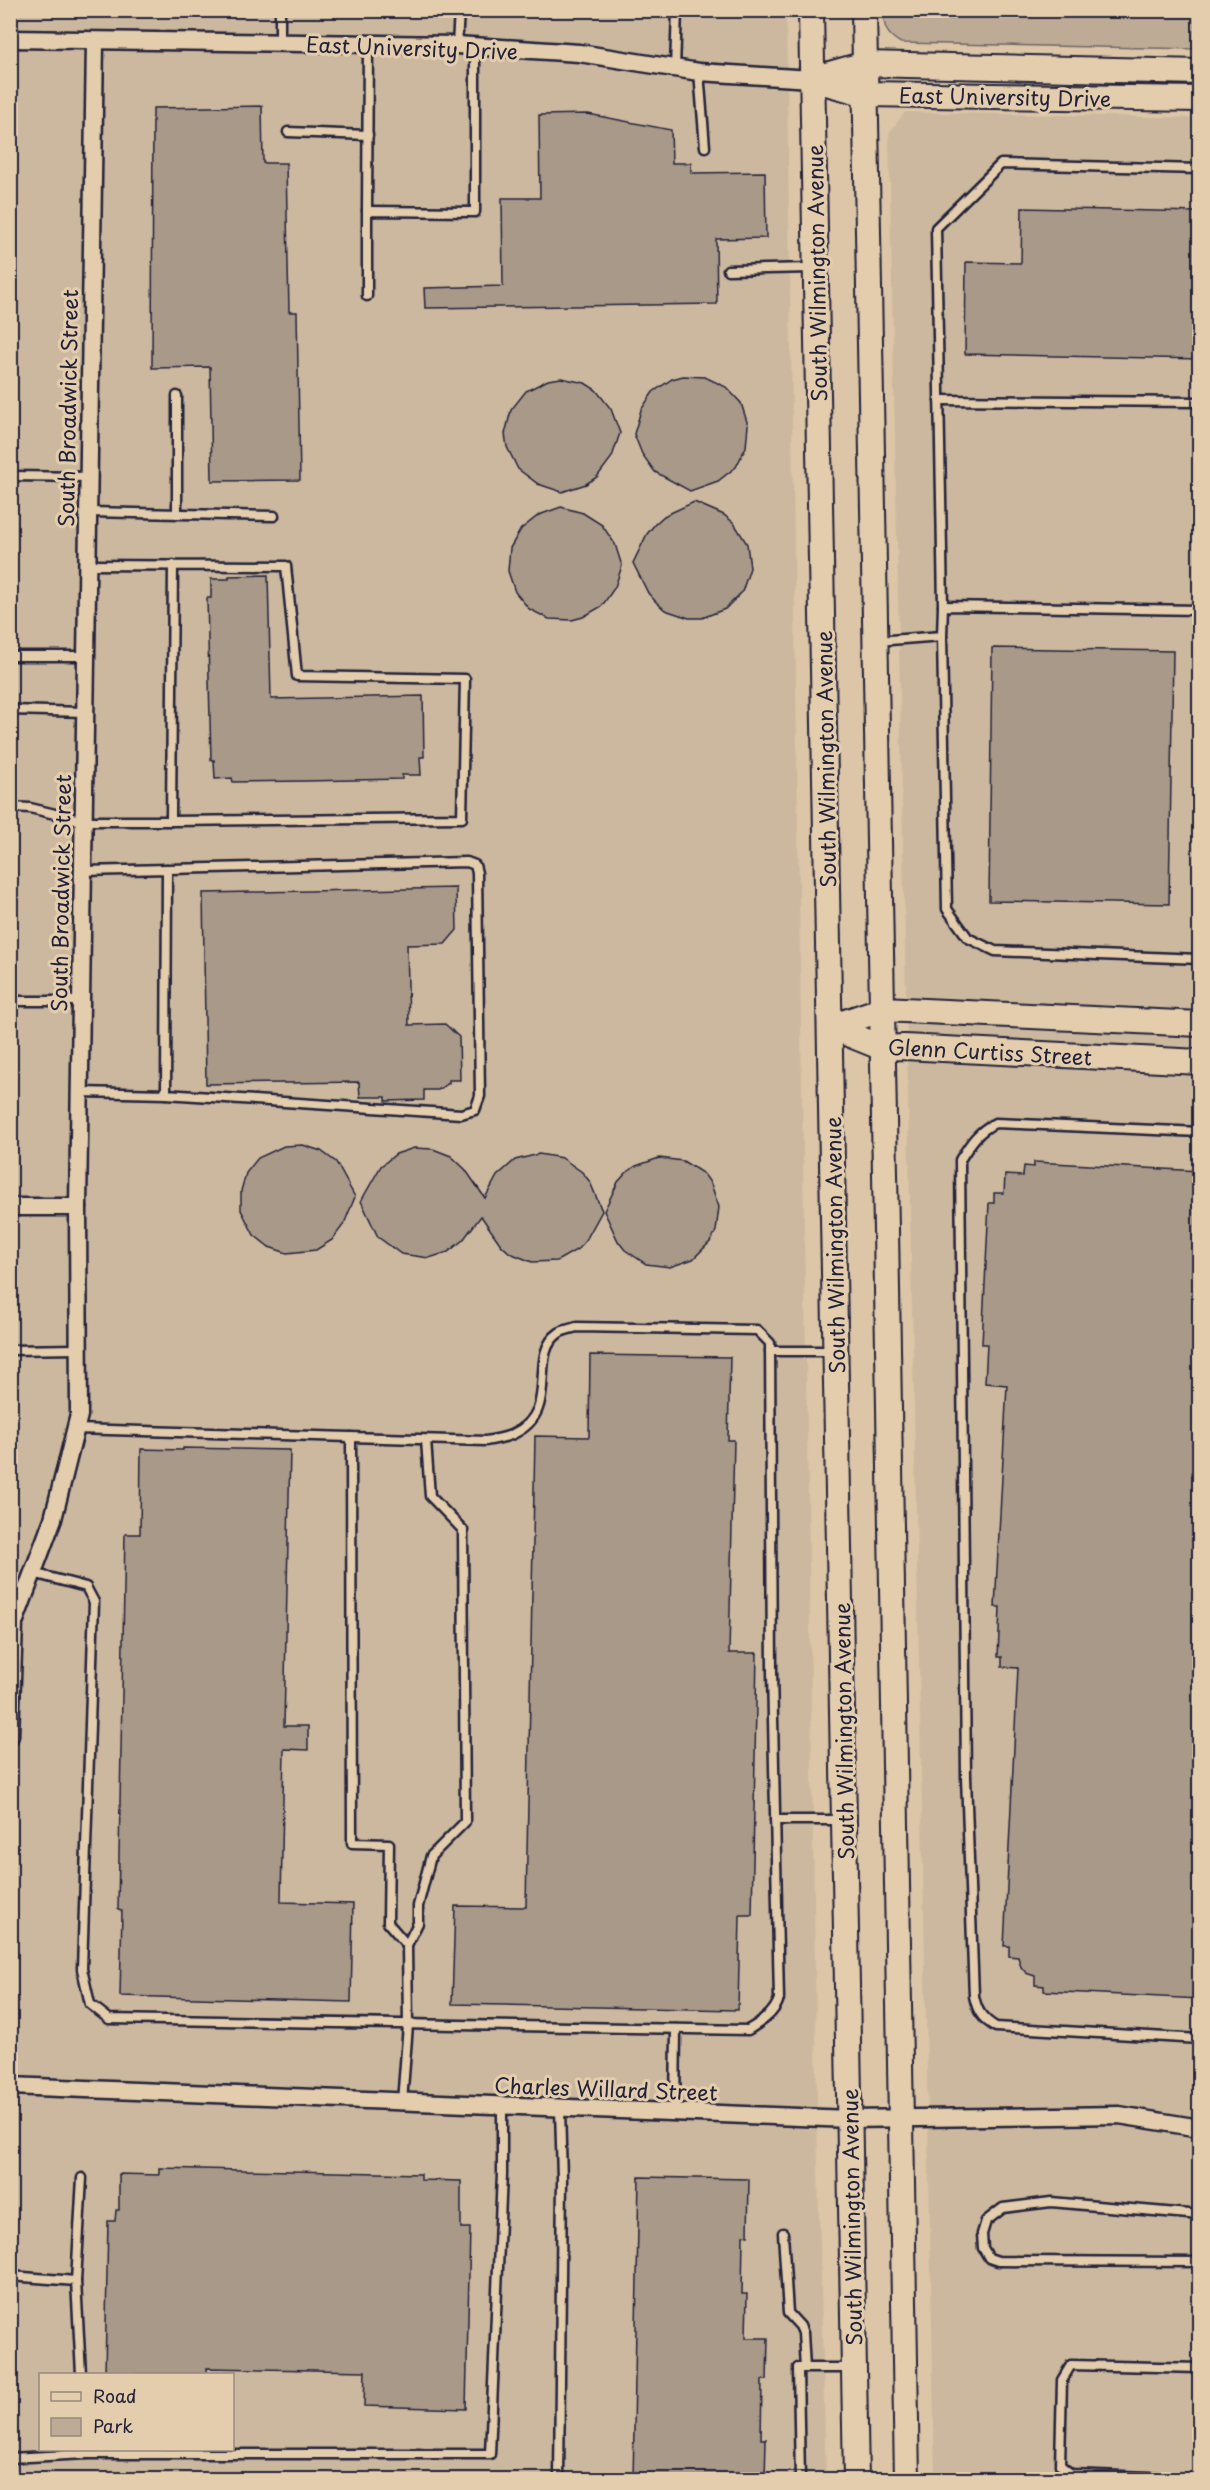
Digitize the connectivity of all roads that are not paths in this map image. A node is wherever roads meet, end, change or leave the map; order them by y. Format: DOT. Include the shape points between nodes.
graph roads {
  1 [pos="280,10"];
  2 [pos="459,10"];
  3 [pos="677,10"];
  4 [pos="812,10"];
  5 [pos="864,10"];
  6 [pos="10,39"];
  7 [pos="95,41"];
  8 [pos="280,43"];
  9 [pos="368,44"];
  10 [pos="457,45"];
  11 [pos="475,46"];
  12 [pos="865,64"];
  13 [pos="675,68"];
  14 [pos="699,72"];
  15 [pos="1200,72"];
  16 [pos="812,79"];
  17 [pos="866,94"];
  18 [pos="1200,99"];
  19 [pos="288,132"];
  20 [pos="368,135"];
  21 [pos="705,147"];
  22 [pos="1200,169"];
  23 [pos="367,211"];
  24 [pos="816,268"];
  25 [pos="728,270"];
  26 [pos="367,296"];
  27 [pos="177,396"];
  28 [pos="939,400"];
  29 [pos="1200,402"];
  30 [pos="10,476"];
  31 [pos="89,477"];
  32 [pos="88,512"];
  33 [pos="177,514"];
  34 [pos="274,516"];
  35 [pos="87,565"];
  36 [pos="173,565"];
  37 [pos="943,606"];
  38 [pos="1200,610"];
  39 [pos="942,636"];
  40 [pos="877,641"];
  41 [pos="10,656"];
  42 [pos="86,656"];
  43 [pos="10,710"];
  44 [pos="86,712"];
  45 [pos="10,807"];
  46 [pos="84,821"];
  47 [pos="171,821"];
  48 [pos="167,869"];
  49 [pos="83,871"];
  50 [pos="1200,959"];
  51 [pos="10,1001"];
  52 [pos="81,1001"];
  53 [pos="882,1009"];
  54 [pos="1200,1024"];
  55 [pos="831,1027"];
  56 [pos="883,1048"];
  57 [pos="1200,1062"];
  58 [pos="80,1092"];
  59 [pos="166,1094"];
  60 [pos="1200,1132"];
  61 [pos="10,1207"];
  62 [pos="78,1207"];
  63 [pos="78,1349"];
  64 [pos="10,1350"];
  65 [pos="770,1351"];
  66 [pos="836,1351"];
  67 [pos="75,1429"];
  68 [pos="351,1437"];
  69 [pos="426,1440"];
  70 [pos="33,1573"];
  71 [pos="12,1622"];
  72 [pos="11,1684"];
  73 [pos="10,1736"];
  74 [pos="775,1820"];
  75 [pos="844,1820"];
  76 [pos="407,1945"];
  77 [pos="408,2025"];
  78 [pos="676,2029"];
  79 [pos="1200,2039"];
  80 [pos="10,2086"];
  81 [pos="402,2102"];
  82 [pos="501,2106"];
  83 [pos="560,2109"];
  84 [pos="675,2113"];
  85 [pos="902,2118"];
  86 [pos="849,2119"];
  87 [pos="1200,2128"];
  88 [pos="82,2178"];
  89 [pos="1200,2215"];
  90 [pos="783,2233"];
  91 [pos="1200,2262"];
  92 [pos="10,2276"];
  93 [pos="76,2281"];
  94 [pos="805,2368"];
  95 [pos="854,2368"];
  96 [pos="1200,2368"];
  97 [pos="81,2373"];
  98 [pos="85,2452"];
  99 [pos="10,2458"];
  100 [pos="1200,2479"];
  101 [pos="559,2480"];
  102 [pos="800,2480"];
  103 [pos="856,2480"];
  104 [pos="907,2480"];
  1 -- 8 [label="lane"];
  2 -- 10 [label="lane"];
  3 -- 13 [label="lane"];
  4 -- 16 [label="main road, South Wilmington Avenue"];
  5 -- 12 [label="main road"];
  6 -- 7 [label="street, East University Drive"];
  7 -- 8 [label="street, East University Drive"];
  7 -- 31 [label="street, South Broadwick Street"];
  8 -- 9 [label="street, East University Drive"];
  9 -- 10 [label="street, East University Drive"];
  9 -- 20 [label="lane"];
  10 -- 11 [label="street, East University Drive"];
  11 -- 13 [label="street, East University Drive" via="579,53"];
  11 -- 23 [label="lane" via="475,212"];
  12 -- 15 [label="main road, East University Drive"];
  12 -- 16 [label="main road, East University Drive"];
  12 -- 17 [label="main road"];
  13 -- 14 [label="street, East University Drive"];
  14 -- 16 [label="street, East University Drive"];
  14 -- 21 [label="lane"];
  16 -- 17 [label="main road, East University Drive"];
  16 -- 24 [label="main road, South Wilmington Avenue"];
  17 -- 18 [label="main road, East University Drive"];
  17 -- 40 [label="main road"];
  19 -- 20 [label="lane"];
  20 -- 23 [label="lane"];
  22 -- 28 [label="lane" via="1001,164 936,228"];
  23 -- 26 [label="lane"];
  24 -- 25 [label="lane"];
  24 -- 55 [label="main road, South Wilmington Avenue"];
  27 -- 33 [label="lane"];
  28 -- 29 [label="lane"];
  28 -- 37 [label="lane"];
  30 -- 31 [label="lane"];
  31 -- 32 [label="street, South Broadwick Street"];
  32 -- 33 [label="lane"];
  32 -- 35 [label="street, South Broadwick Street"];
  33 -- 34 [label="lane"];
  35 -- 36 [label="lane"];
  35 -- 42 [label="street, South Broadwick Street"];
  36 -- 47 [label="lane"];
  36 -- 47 [label="lane" via="286,566 297,676 465,679 462,818"];
  37 -- 38 [label="lane"];
  37 -- 39 [label="lane"];
  39 -- 40 [label="lane"];
  39 -- 50 [label="lane" via="947,909 969,938 995,951"];
  40 -- 53 [label="main road"];
  41 -- 42 [label="lane"];
  42 -- 44 [label="street, South Broadwick Street"];
  43 -- 44 [label="lane"];
  44 -- 46 [label="street, South Broadwick Street"];
  45 -- 46 [label="lane"];
  46 -- 47 [label="lane"];
  46 -- 49 [label="street, South Broadwick Street"];
  48 -- 49 [label="lane"];
  48 -- 59 [label="lane"];
  48 -- 59 [label="lane" via="455,862 475,865 480,1096 475,1110 460,1114"];
  49 -- 52 [label="street, South Broadwick Street"];
  51 -- 52 [label="lane"];
  52 -- 58 [label="street, South Broadwick Street"];
  53 -- 54 [label="main road, Glenn Curtiss Street"];
  53 -- 55 [label="main road, Glenn Curtiss Street"];
  53 -- 56 [label="main road"];
  55 -- 56 [label="main road, Glenn Curtiss Street"];
  55 -- 66 [label="main road, South Wilmington Avenue"];
  56 -- 57 [label="main road, Glenn Curtiss Street"];
  56 -- 85 [label="main road"];
  58 -- 59 [label="lane"];
  58 -- 62 [label="street, South Broadwick Street"];
  60 -- 79 [label="lane" via="994,1123 972,1140 960,1160 966,1777 976,2008 984,2020 996,2027"];
  61 -- 62 [label="street"];
  62 -- 63 [label="street, South Broadwick Street"];
  63 -- 64 [label="lane"];
  63 -- 67 [label="street, South Broadwick Street" via="79,1415"];
  65 -- 66 [label="lane"];
  65 -- 69 [label="lane" via="770,1343 757,1330 576,1327 558,1334 546,1351 541,1406 531,1422 514,1434 486,1441"];
  65 -- 74 [label="lane"];
  66 -- 75 [label="main road, South Wilmington Avenue"];
  67 -- 68 [label="lane"];
  67 -- 70 [label="street, South Broadwick Street" via="53,1519"];
  68 -- 69 [label="lane"];
  68 -- 76 [label="lane" via="352,1843 389,1844 388,1923"];
  69 -- 76 [label="lane" via="430,1496 463,1530 465,1822 431,1856 418,1906 418,1923"];
  70 -- 71 [label="street, South Broadwick Street"];
  70 -- 77 [label="lane" via="86,1587 94,1602 82,1969 90,2004 109,2019"];
  71 -- 72 [label="street, South Broadwick Street"];
  72 -- 73 [label="street, South Broadwick Street"];
  74 -- 75 [label="lane"];
  74 -- 78 [label="lane" via="779,1999 776,2007 748,2030"];
  75 -- 86 [label="main road, South Wilmington Avenue"];
  76 -- 77 [label="lane"];
  77 -- 78 [label="lane"];
  77 -- 81 [label="lane"];
  78 -- 84 [label="lane"];
  80 -- 81 [label="street, Charles Willard Street"];
  81 -- 82 [label="street, Charles Willard Street"];
  82 -- 83 [label="street, Charles Willard Street"];
  82 -- 98 [label="lane" via="502,2174 490,2454"];
  83 -- 84 [label="street, Charles Willard Street"];
  83 -- 101 [label="lane"];
  84 -- 86 [label="street, Charles Willard Street"];
  85 -- 86 [label="street, Charles Willard Street"];
  85 -- 87 [label="street, Charles Willard Street" via="1119,2115"];
  85 -- 104 [label="main road"];
  86 -- 95 [label="main road, South Wilmington Avenue"];
  88 -- 93 [label="lane"];
  89 -- 91 [label="lane" via="1051,2202 1003,2208 986,2221 982,2234 983,2248 989,2258 998,2261"];
  90 -- 94 [label="lane" via="788,2313 803,2333"];
  92 -- 93 [label="lane"];
  93 -- 97 [label="lane"];
  94 -- 95 [label="lane"];
  94 -- 102 [label="lane" via="798,2368"];
  95 -- 103 [label="main road, South Wilmington Avenue"];
  96 -- 100 [label="lane" via="1071,2365 1062,2380 1060,2465 1071,2474"];
  98 -- 99 [label="lane"];
}
